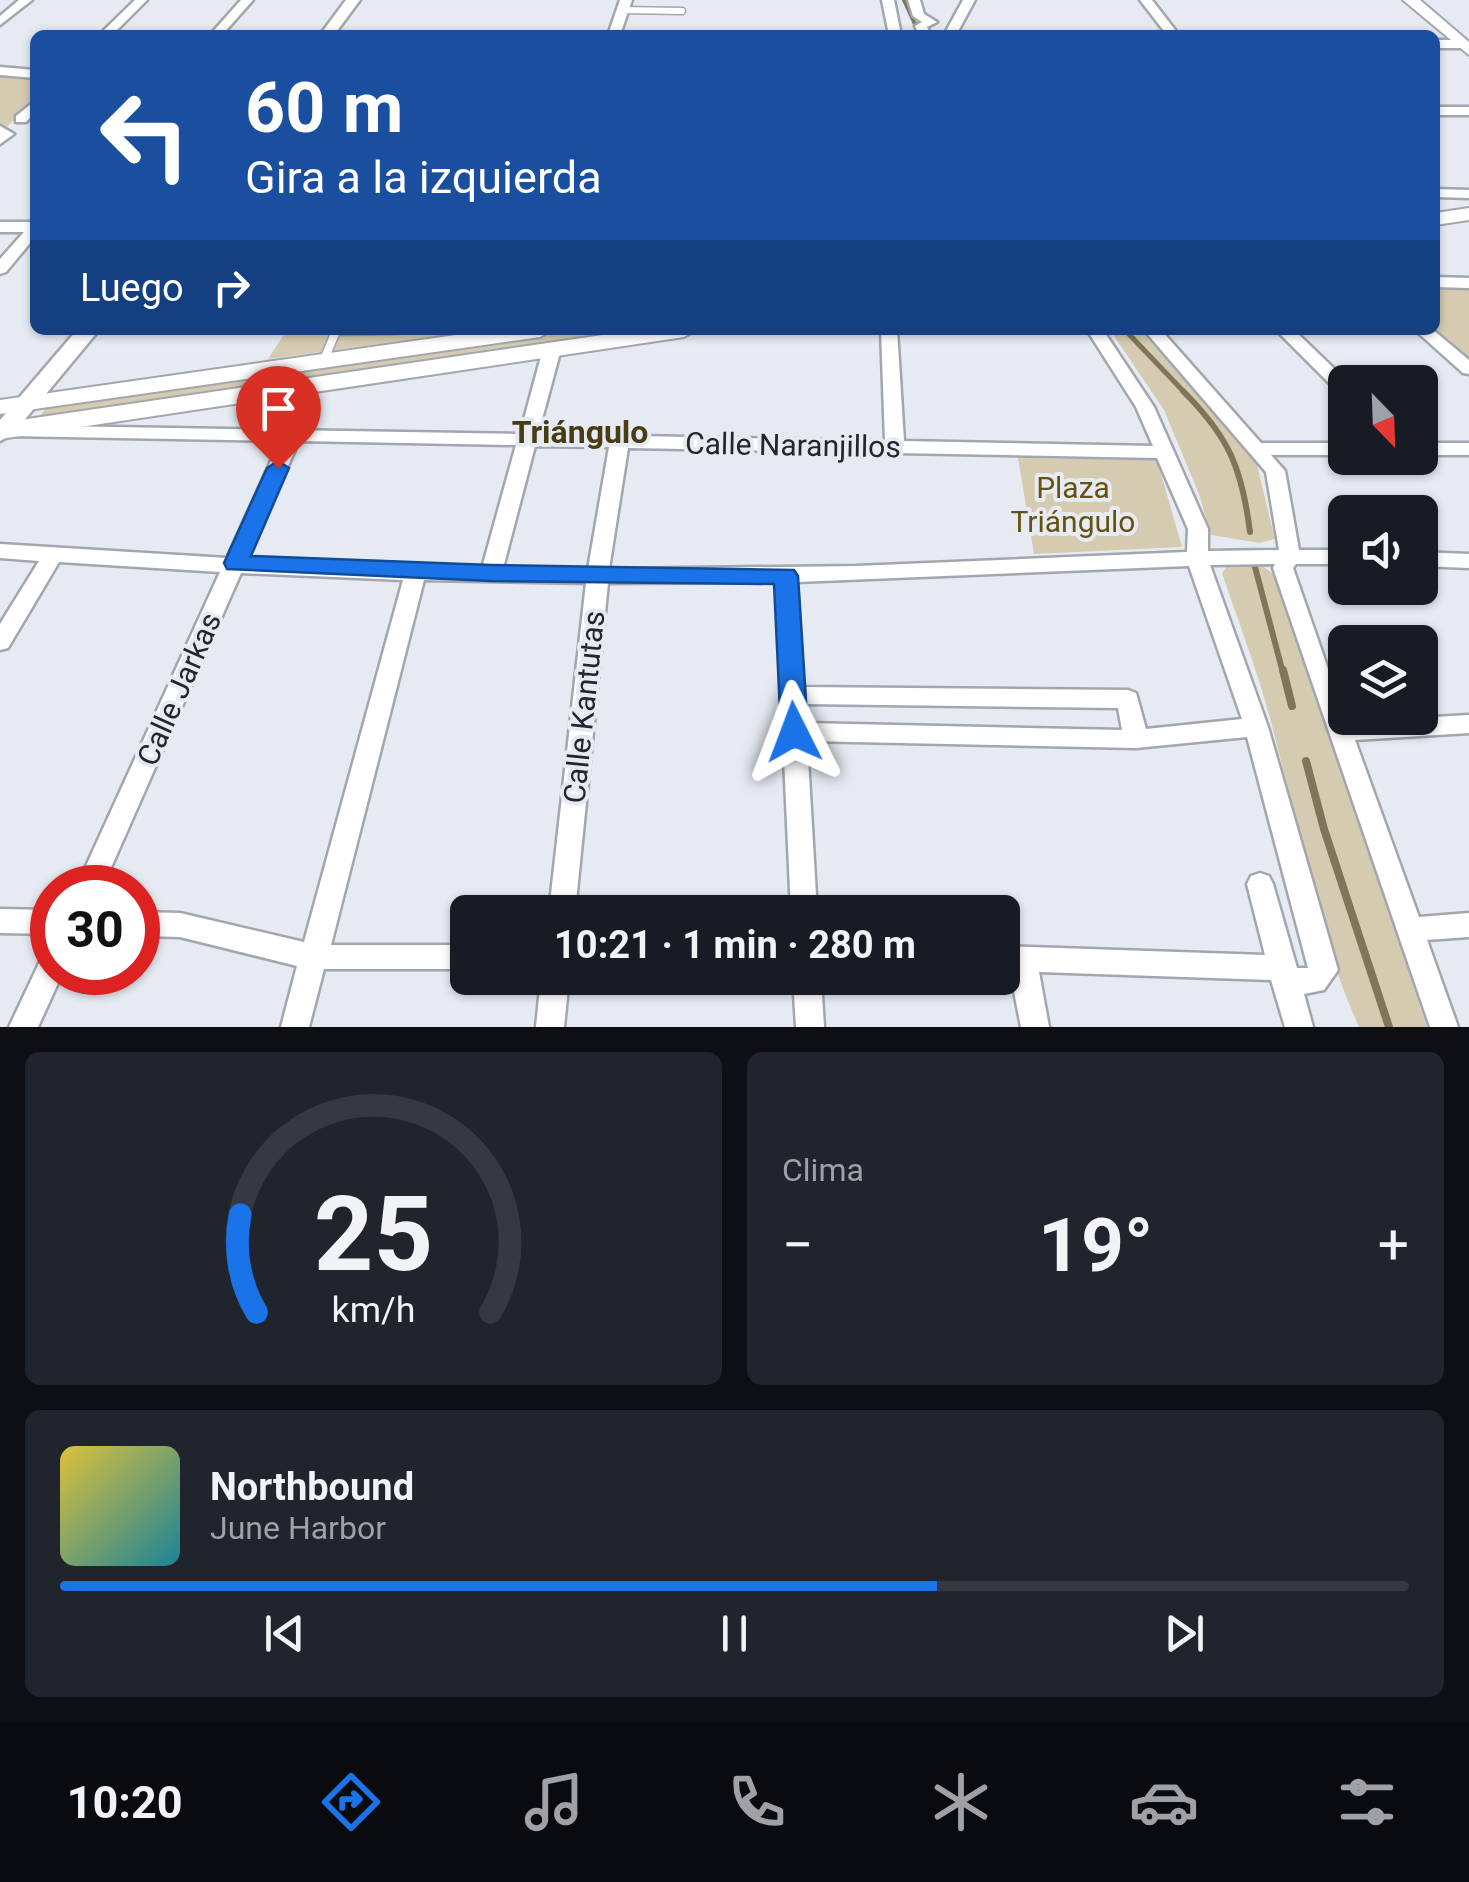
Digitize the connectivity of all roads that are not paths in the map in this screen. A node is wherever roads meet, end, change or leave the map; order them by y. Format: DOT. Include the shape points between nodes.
graph roads {
  1 [pos="13,0"];
  2 [pos="26,0"];
  3 [pos="141,0"];
  4 [pos="247,0"];
  5 [pos="353,0"];
  6 [pos="888,0"];
  7 [pos="914,0"];
  8 [pos="969,0"];
  9 [pos="1146,0"];
  10 [pos="1411,0"];
  11 [pos="624,5"];
  12 [pos="0,11"];
  13 [pos="682,11"];
  14 [pos="0,22"];
  15 [pos="110,30"];
  16 [pos="220,30"];
  17 [pos="331,30"];
  18 [pos="616,30"];
  19 [pos="894,30"];
  20 [pos="923,30"];
  21 [pos="953,30"];
  22 [pos="1169,30"];
  23 [pos="1440,44"];
  24 [pos="1466,47"];
  25 [pos="0,71"];
  26 [pos="30,74"];
  27 [pos="30,110"];
  28 [pos="1440,111"];
  29 [pos="1469,112"];
  30 [pos="21,120"];
  31 [pos="1440,193"];
  32 [pos="1469,195"];
  33 [pos="1440,200"];
  34 [pos="1469,214"];
  35 [pos="1440,218"];
  36 [pos="0,227"];
  37 [pos="30,228"];
  38 [pos="30,234"];
  39 [pos="0,269"];
  40 [pos="1440,282"];
  41 [pos="1469,283"];
  42 [pos="84,335"];
  43 [pos="335,335"];
  44 [pos="615,335"];
  45 [pos="889,335"];
  46 [pos="1098,335"];
  47 [pos="1156,335"];
  48 [pos="1289,335"];
  49 [pos="1429,335"];
  50 [pos="546,340"];
  51 [pos="323,362"];
  52 [pos="1469,370"];
  53 [pos="1328,373"];
  54 [pos="27,403"];
  55 [pos="1,426"];
  56 [pos="292,436"];
  57 [pos="525,440"];
  58 [pos="619,442"];
  59 [pos="895,447"];
  60 [pos="1258,449"];
  61 [pos="1328,449"];
  62 [pos="1438,449"];
  63 [pos="1469,449"];
  64 [pos="1162,452"];
  65 [pos="0,551"];
  66 [pos="53,555"];
  67 [pos="1290,556"];
  68 [pos="1328,556"];
  69 [pos="1197,558"];
  70 [pos="1438,561"];
  71 [pos="1469,562"];
  72 [pos="236,563"];
  73 [pos="416,571"];
  74 [pos="491,573"];
  75 [pos="598,574"];
  76 [pos="786,576"];
  77 [pos="0,642"];
  78 [pos="1328,693"];
  79 [pos="792,695"];
  80 [pos="1469,724"];
  81 [pos="1438,726"];
  82 [pos="1256,727"];
  83 [pos="794,732"];
  84 [pos="1343,735"];
  85 [pos="1136,738"];
  86 [pos="99,865"];
  87 [pos="1260,884"];
  88 [pos="564,895"];
  89 [pos="803,895"];
  90 [pos="0,921"];
  91 [pos="30,922"];
  92 [pos="160,925"];
  93 [pos="1469,925"];
  94 [pos="1411,929"];
  95 [pos="314,957"];
  96 [pos="450,957"];
  97 [pos="1020,958"];
  98 [pos="1283,974"];
  99 [pos="1020,983"];
  100 [pos="38,995"];
  101 [pos="553,995"];
  102 [pos="808,995"];
  103 [pos="23,1027"];
  104 [pos="295,1027"];
  105 [pos="550,1027"];
  106 [pos="810,1027"];
  107 [pos="1034,1027"];
  108 [pos="1300,1027"];
  109 [pos="1444,1027"];
  1 -- 12 [label="street"];
  2 -- 14 [label="street"];
  3 -- 15 [label="street"];
  4 -- 16 [label="street"];
  5 -- 17 [label="street"];
  6 -- 19 [label="street"];
  7 -- 20 [label="street" via="919,16 931,22"];
  8 -- 21 [label="street"];
  9 -- 22 [label="street"];
  10 -- 24 [label="main road"];
  11 -- 13 [label="lane"];
  11 -- 18 [label="street"];
  23 -- 24 [label="street"];
  25 -- 26 [label="street"];
  27 -- 30 [label="street"];
  28 -- 29 [label="street"];
  31 -- 32 [label="street"];
  32 -- 33 [label="main road"];
  34 -- 35 [label="main road"];
  36 -- 37 [label="street"];
  38 -- 39 [label="street"];
  40 -- 41 [label="street"];
  42 -- 54 [label="street"];
  43 -- 51 [label="lane"];
  44 -- 50 [label="main road"];
  45 -- 59 [label="street"];
  46 -- 64 [label="street" via="1145,407"];
  47 -- 60 [label="street"];
  48 -- 53 [label="street"];
  49 -- 52 [label="street"];
  50 -- 51 [label="main road"];
  50 -- 55 [label="main road"];
  50 -- 57 [label="street"];
  51 -- 54 [label="main road"];
  54 -- 55 [label="main road"];
  55 -- 56 [label="street, Calle Naranjillos"];
  56 -- 57 [label="street, Calle Naranjillos"];
  56 -- 72 [label="street, Calle Jarkas"];
  57 -- 58 [label="street, Calle Naranjillos"];
  57 -- 74 [label="street"];
  58 -- 59 [label="street, Calle Naranjillos"];
  58 -- 75 [label="street, Calle Kantutas"];
  59 -- 64 [label="street, Calle Naranjillos"];
  60 -- 61 [label="street"];
  60 -- 67 [label="street" via="1275,471"];
  62 -- 63 [label="street"];
  64 -- 69 [label="street" via="1198,529"];
  65 -- 66 [label="street"];
  66 -- 72 [label="street"];
  66 -- 77 [label="street"];
  67 -- 68 [label="street"];
  67 -- 69 [label="street"];
  67 -- 78 [label="street" via="1283,568"];
  69 -- 76 [label="street"];
  69 -- 82 [label="street"];
  70 -- 71 [label="street"];
  72 -- 73 [label="street"];
  72 -- 86 [label="street, Calle Jarkas"];
  73 -- 74 [label="street"];
  73 -- 95 [label="street"];
  74 -- 75 [label="street"];
  75 -- 76 [label="street"];
  75 -- 88 [label="street, Calle Kantutas"];
  76 -- 79 [label="street"];
  79 -- 83 [label="street"];
  79 -- 85 [label="street" via="1128,699"];
  80 -- 81 [label="street"];
  82 -- 85 [label="street"];
  82 -- 98 [label="street" via="1324,970 1314,981"];
  83 -- 85 [label="street"];
  83 -- 89 [label="street"];
  84 -- 94 [label="street"];
  87 -- 98 [label="street"];
  90 -- 91 [label="street"];
  92 -- 95 [label="street"];
  93 -- 94 [label="street"];
  94 -- 109 [label="street"];
  95 -- 96 [label="street"];
  95 -- 104 [label="street"];
  97 -- 98 [label="street"];
  98 -- 108 [label="street"];
  99 -- 107 [label="street"];
  100 -- 103 [label="street"];
  101 -- 105 [label="street"];
  102 -- 106 [label="street"];
}
